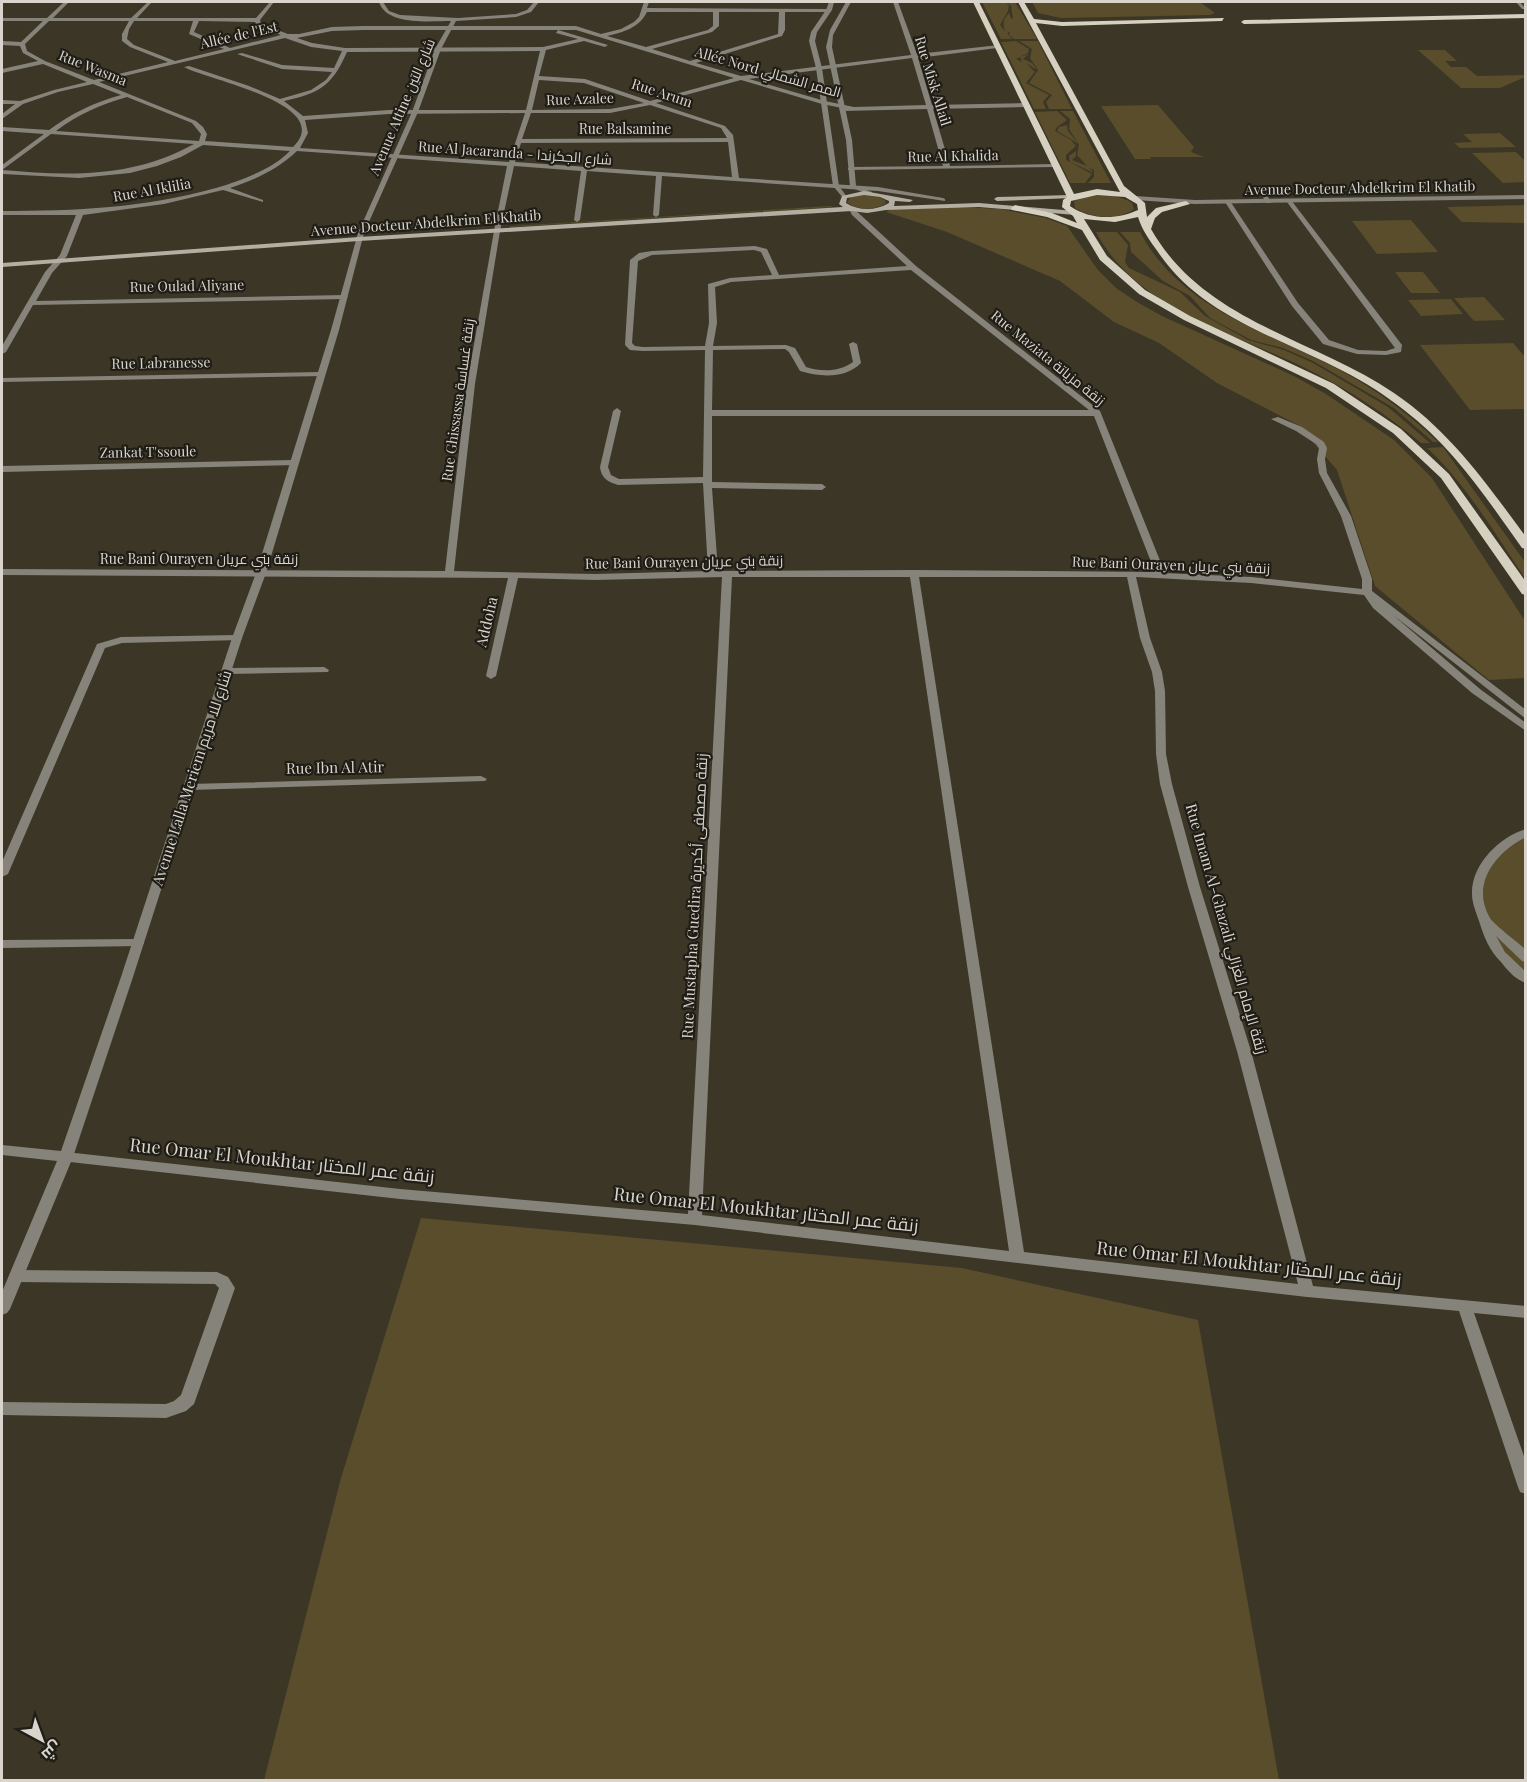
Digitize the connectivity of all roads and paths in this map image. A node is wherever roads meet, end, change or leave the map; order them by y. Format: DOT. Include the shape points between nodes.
graph roads {
  1 [pos="66,2"];
  2 [pos="150,2"];
  3 [pos="272,2"];
  4 [pos="381,2"];
  5 [pos="536,2"];
  6 [pos="646,2"];
  7 [pos="831,2"];
  8 [pos="848,2"];
  9 [pos="895,2"];
  10 [pos="976,2"];
  11 [pos="1021,2"];
  12 [pos="1518,2"];
  13 [pos="645,10"];
  14 [pos="716,10"];
  15 [pos="782,10"];
  16 [pos="829,10"];
  17 [pos="1524,12"];
  18 [pos="455,18"];
  19 [pos="2,19"];
  20 [pos="257,20"];
  21 [pos="1234,20"];
  22 [pos="45,21"];
  23 [pos="132,21"];
  24 [pos="196,21"];
  25 [pos="1032,21"];
  26 [pos="450,27"];
  27 [pos="546,28"];
  28 [pos="1040,35"];
  29 [pos="285,36"];
  30 [pos="600,36"];
  31 [pos="298,38"];
  32 [pos="584,39"];
  33 [pos="2,44"];
  34 [pos="22,44"];
  35 [pos="998,46"];
  36 [pos="229,49"];
  37 [pos="438,49"];
  38 [pos="543,49"];
  39 [pos="345,50"];
  40 [pos="645,50"];
  41 [pos="240,54"];
  42 [pos="914,55"];
  43 [pos="43,62"];
  44 [pos="175,63"];
  45 [pos="690,63"];
  46 [pos="833,66"];
  47 [pos="187,67"];
  48 [pos="819,68"];
  49 [pos="335,70"];
  50 [pos="2,71"];
  51 [pos="537,78"];
  52 [pos="740,78"];
  53 [pos="730,81"];
  54 [pos="96,82"];
  55 [pos="108,87"];
  56 [pos="128,95"];
  57 [pos="279,101"];
  58 [pos="2,102"];
  59 [pos="651,102"];
  60 [pos="21,103"];
  61 [pos="1026,105"];
  62 [pos="824,106"];
  63 [pos="928,107"];
  64 [pos="842,108"];
  65 [pos="416,112"];
  66 [pos="528,112"];
  67 [pos="2,117"];
  68 [pos="302,118"];
  69 [pos="2,129"];
  70 [pos="48,133"];
  71 [pos="731,140"];
  72 [pos="520,141"];
  73 [pos="201,143"];
  74 [pos="296,150"];
  75 [pos="394,157"];
  76 [pos="511,164"];
  77 [pos="1055,166"];
  78 [pos="947,168"];
  79 [pos="850,169"];
  80 [pos="2,170"];
  81 [pos="584,170"];
  82 [pos="658,174"];
  83 [pos="736,179"];
  84 [pos="836,186"];
  85 [pos="853,187"];
  86 [pos="225,188"];
  87 [pos="1260,188"];
  88 [pos="870,193"];
  89 [pos="1071,197"];
  90 [pos="1131,197"];
  91 [pos="1526,197"];
  92 [pos="890,198"];
  93 [pos="843,199"];
  94 [pos="944,200"];
  95 [pos="261,201"];
  96 [pos="1289,201"];
  97 [pos="1228,202"];
  98 [pos="1268,202"];
  99 [pos="1190,203"];
  100 [pos="886,208"];
  101 [pos="1015,208"];
  102 [pos="852,209"];
  103 [pos="1142,212"];
  104 [pos="2,213"];
  105 [pos="80,213"];
  106 [pos="1075,213"];
  107 [pos="656,215"];
  108 [pos="577,220"];
  109 [pos="498,228"];
  110 [pos="1084,228"];
  111 [pos="1147,229"];
  112 [pos="360,236"];
  113 [pos="61,259"];
  114 [pos="2,260"];
  115 [pos="2,265"];
  116 [pos="913,268"];
  117 [pos="776,276"];
  118 [pos="344,297"];
  119 [pos="31,303"];
  120 [pos="853,344"];
  121 [pos="709,348"];
  122 [pos="2,352"];
  123 [pos="321,374"];
  124 [pos="2,380"];
  125 [pos="617,411"];
  126 [pos="710,412"];
  127 [pos="1097,414"];
  128 [pos="1275,419"];
  129 [pos="294,463"];
  130 [pos="2,469"];
  131 [pos="708,482"];
  132 [pos="822,487"];
  133 [pos="1526,546"];
  134 [pos="2,572"];
  135 [pos="261,573"];
  136 [pos="914,573"];
  137 [pos="449,574"];
  138 [pos="713,574"];
  139 [pos="727,574"];
  140 [pos="1131,574"];
  141 [pos="514,575"];
  142 [pos="1161,575"];
  143 [pos="1526,591"];
  144 [pos="1367,592"];
  145 [pos="237,638"];
  146 [pos="324,670"];
  147 [pos="227,671"];
  148 [pos="491,676"];
  149 [pos="1526,716"];
  150 [pos="1526,728"];
  151 [pos="481,779"];
  152 [pos="190,787"];
  153 [pos="1526,832"];
  154 [pos="2,874"];
  155 [pos="1486,922"];
  156 [pos="138,943"];
  157 [pos="2,944"];
  158 [pos="1526,958"];
  159 [pos="1526,979"];
  160 [pos="2,1150"];
  161 [pos="66,1157"];
  162 [pos="695,1220"];
  163 [pos="1017,1258"];
  164 [pos="16,1276"];
  165 [pos="1307,1291"];
  166 [pos="1464,1305"];
  167 [pos="2,1309"];
  168 [pos="1526,1312"];
  169 [pos="2,1409"];
  170 [pos="1526,1487"];
  1 -- 22 [label="street"];
  2 -- 23 [label="street"];
  3 -- 20 [label="street"];
  4 -- 18 [label="street" via="387,12 398,16"];
  5 -- 18 [label="street" via="530,10 515,15"];
  6 -- 13 [label="street"];
  7 -- 16 [label="street"];
  8 -- 46 [label="street" via="828,39"];
  9 -- 42 [label="street, Rue Misk Allail"];
  10 -- 35 [label="main road"];
  11 -- 25 [label="main road"];
  12 -- 17 [label="street"];
  13 -- 14 [label="street"];
  13 -- 30 [label="street" via="636,23"];
  14 -- 15 [label="street"];
  14 -- 40 [label="street" via="716,26 710,31"];
  15 -- 16 [label="street"];
  15 -- 45 [label="street" via="782,30 776,37"];
  16 -- 48 [label="street" via="812,37"];
  17 -- 21 [label="main road"];
  18 -- 26 [label="street, Avenue Attine شارع التين"];
  19 -- 22 [label="street"];
  20 -- 24 [label="street"];
  20 -- 29 [label="street" via="263,27"];
  21 -- 25 [label="main road" via="1062,24"];
  21 -- 28 [label="main road" via="1114,26"];
  22 -- 23 [label="street"];
  22 -- 34 [label="street"];
  23 -- 24 [label="street"];
  23 -- 44 [label="street" via="124,33 126,42"];
  24 -- 36 [label="street" via="191,30 194,35"];
  25 -- 28 [label="main road"];
  26 -- 27 [label="street"];
  26 -- 31 [label="street" via="338,28"];
  26 -- 37 [label="street, Avenue Attine شارع التين"];
  27 -- 30 [label="street, Allée Nord الممر الشمالي" via="576,28"];
  27 -- 32 [label="street, Allée Nord الممر الشمالي"];
  28 -- 90 [label="main road" via="1120,187"];
  29 -- 31 [label="street, Allée de l'Est"];
  29 -- 36 [label="street, Allée de l'Est"];
  30 -- 32 [label="street"];
  30 -- 40 [label="street, Allée Nord الممر الشمالي"];
  31 -- 39 [label="street" via="325,48"];
  31 -- 41 [label="street, Allée de l'Est"];
  32 -- 38 [label="street"];
  32 -- 53 [label="street, Allée Nord الممر الشمالي"];
  33 -- 34 [label="street"];
  34 -- 43 [label="street, Rue Wasma" via="25,52"];
  35 -- 42 [label="street"];
  35 -- 61 [label="main road"];
  36 -- 44 [label="street, Allée de l'Est"];
  37 -- 38 [label="street"];
  37 -- 39 [label="street"];
  37 -- 65 [label="street, Avenue Attine شارع التين"];
  38 -- 51 [label="street, Rue Ghissassa زنقة غساسة"];
  39 -- 49 [label="street"];
  40 -- 45 [label="street, Allée Nord الممر الشمالي"];
  41 -- 47 [label="street, Allée de l'Est"];
  41 -- 49 [label="street" via="282,67"];
  42 -- 46 [label="street"];
  42 -- 63 [label="street, Rue Misk Allail"];
  43 -- 50 [label="street"];
  43 -- 54 [label="street, Rue Wasma"];
  44 -- 54 [label="street, Allée de l'Est"];
  45 -- 52 [label="street, Allée Nord الممر الشمالي"];
  46 -- 48 [label="street"];
  46 -- 64 [label="street"];
  47 -- 55 [label="street, Allée de l'Est"];
  47 -- 57 [label="street"];
  48 -- 52 [label="street"];
  48 -- 62 [label="street"];
  49 -- 57 [label="street" via="319,90"];
  51 -- 59 [label="street, Rue Arum" via="585,81"];
  51 -- 66 [label="street, Rue Ghissassa زنقة غساسة"];
  52 -- 53 [label="street, Rue Azalee"];
  52 -- 62 [label="street, Allée Nord الممر الشمالي"];
  53 -- 59 [label="street, Rue Azalee"];
  53 -- 62 [label="street, Allée Nord الممر الشمالي"];
  54 -- 55 [label="street, Rue Wasma"];
  54 -- 60 [label="street, Allée de l'Est"];
  55 -- 56 [label="street, Rue Wasma"];
  56 -- 70 [label="street" via="83,109"];
  56 -- 73 [label="street, Rue Wasma" via="194,122 204,134"];
  57 -- 68 [label="street"];
  58 -- 60 [label="street"];
  59 -- 66 [label="street, Rue Azalee" via="610,111"];
  59 -- 71 [label="street, Rue Arum" via="723,127"];
  60 -- 67 [label="street"];
  61 -- 63 [label="street, Allée Nord الممر الشمالي"];
  61 -- 77 [label="main road"];
  62 -- 64 [label="street, Allée Nord الممر الشمالي"];
  62 -- 84 [label="street"];
  63 -- 64 [label="street, Allée Nord الممر الشمالي"];
  63 -- 78 [label="street, Rue Misk Allail"];
  64 -- 79 [label="street"];
  65 -- 66 [label="street, Rue Azalee"];
  65 -- 68 [label="street, Rue Azalee"];
  65 -- 75 [label="street, Avenue Attine شارع التين"];
  66 -- 72 [label="street, Rue Ghissassa زنقة غساسة"];
  68 -- 74 [label="street" via="304,135"];
  69 -- 70 [label="street, Rue Al Jacaranda - شارع الجكرندا"];
  70 -- 73 [label="street, Rue Al Jacaranda - شارع الجكرندا"];
  70 -- 80 [label="street"];
  71 -- 72 [label="street, Rue Balsamine"];
  71 -- 83 [label="street"];
  72 -- 76 [label="street, Rue Ghissassa زنقة غساسة"];
  73 -- 74 [label="street, Rue Al Jacaranda - شارع الجكرندا"];
  73 -- 80 [label="street" via="161,164 102,175"];
  74 -- 75 [label="street, Rue Al Jacaranda - شارع الجكرندا"];
  74 -- 86 [label="street, Rue Al Iklilia" via="275,166"];
  75 -- 76 [label="street, Rue Al Jacaranda - شارع الجكرندا"];
  75 -- 112 [label="street, Avenue Attine شارع التين"];
  76 -- 81 [label="street, Rue Al Jacaranda - شارع الجكرندا"];
  76 -- 109 [label="street, Rue Ghissassa زنقة غساسة"];
  77 -- 78 [label="street, Rue Al Khalida"];
  77 -- 89 [label="main road"];
  78 -- 79 [label="street, Rue Al Khalida"];
  79 -- 85 [label="street"];
  81 -- 82 [label="street, Rue Al Jacaranda - شارع الجكرندا"];
  81 -- 108 [label="street"];
  82 -- 83 [label="street, Rue Al Jacaranda - شارع الجكرندا"];
  82 -- 107 [label="street"];
  83 -- 84 [label="street, Rue Al Jacaranda - شارع الجكرندا"];
  84 -- 85 [label="street, Rue Al Jacaranda - شارع الجكرندا"];
  84 -- 93 [label="street"];
  85 -- 88 [label="street"];
  85 -- 94 [label="street, Rue Al Jacaranda - شارع الجكرندا"];
  86 -- 95 [label="street"];
  86 -- 105 [label="street, Rue Al Iklilia" via="158,203"];
  87 -- 98 [label="street"];
  88 -- 92 [label="main road"];
  88 -- 93 [label="main road, Avenue Docteur Abdelkrim El Khatib"];
  89 -- 90 [label="main road" via="1097,192"];
  89 -- 94 [label="main road"];
  89 -- 106 [label="main road" via="1065,204"];
  90 -- 99 [label="street"];
  90 -- 103 [label="main road" via="1141,203"];
  91 -- 96 [label="street, Avenue Docteur Abdelkrim El Khatib"];
  92 -- 94 [label="main road"];
  92 -- 100 [label="main road" via="893,202"];
  93 -- 102 [label="main road" via="844,206"];
  93 -- 107 [label="main road, Avenue Docteur Abdelkrim El Khatib"];
  96 -- 97 [label="street" via="1398,350 1357,352 1326,342 1295,304"];
  96 -- 98 [label="street, Avenue Docteur Abdelkrim El Khatib"];
  97 -- 98 [label="street, Avenue Docteur Abdelkrim El Khatib"];
  97 -- 99 [label="street, Avenue Docteur Abdelkrim El Khatib"];
  99 -- 103 [label="street"];
  99 -- 111 [label="main road" via="1155,212"];
  100 -- 101 [label="main road, Avenue Docteur Abdelkrim El Khatib"];
  100 -- 102 [label="main road, Avenue Docteur Abdelkrim El Khatib"];
  101 -- 106 [label="main road, Avenue Docteur Abdelkrim El Khatib"];
  101 -- 110 [label="main road"];
  102 -- 109 [label="main road, Avenue Docteur Abdelkrim El Khatib"];
  102 -- 116 [label="street, Rue Maziata زنقة مزياتة"];
  103 -- 106 [label="main road" via="1112,219"];
  103 -- 111 [label="main road"];
  104 -- 105 [label="street, Rue Al Iklilia"];
  105 -- 113 [label="street"];
  106 -- 110 [label="main road"];
  107 -- 108 [label="main road, Avenue Docteur Abdelkrim El Khatib"];
  108 -- 109 [label="main road, Avenue Docteur Abdelkrim El Khatib"];
  109 -- 112 [label="main road, Avenue Docteur Abdelkrim El Khatib"];
  109 -- 137 [label="street, Rue Ghissassa زنقة غساسة" via="471,384"];
  110 -- 143 [label="main road" via="1113,269 1162,305 1330,386 1397,431 1445,476"];
  111 -- 133 [label="main road" via="1167,261 1205,297 1347,370 1415,413 1463,460"];
  112 -- 113 [label="main road, Avenue Docteur Abdelkrim El Khatib"];
  112 -- 118 [label="street, Avenue Lalla Meriem شارع للا مريم"];
  113 -- 114 [label="main road, Avenue Docteur Abdelkrim El Khatib"];
  113 -- 115 [label="main road, Avenue Docteur Abdelkrim El Khatib"];
  113 -- 119 [label="street"];
  116 -- 117 [label="street"];
  116 -- 127 [label="street, Rue Maziata زنقة مزياتة"];
  117 -- 121 [label="street" via="730,280 711,286 713,323"];
  117 -- 121 [label="street" via="764,251 755,248 652,254 634,260 630,346"];
  118 -- 119 [label="street, Rue Oulad Aliyane"];
  118 -- 123 [label="street, Avenue Lalla Meriem شارع للا مريم"];
  119 -- 122 [label="street"];
  120 -- 121 [label="street" via="857,363 841,372 803,369 786,347"];
  121 -- 126 [label="street"];
  123 -- 124 [label="street, Rue Labranesse"];
  123 -- 129 [label="street, Avenue Lalla Meriem شارع للا مريم"];
  125 -- 131 [label="street" via="604,467 607,477 618,482"];
  126 -- 127 [label="street"];
  126 -- 131 [label="street"];
  127 -- 142 [label="street, Rue Maziata زنقة مزياتة"];
  128 -- 144 [label="street" via="1320,442 1323,473 1346,516 1367,579"];
  129 -- 130 [label="street, Zankat T'ssoule"];
  129 -- 135 [label="street, Avenue Lalla Meriem شارع للا مريم"];
  131 -- 132 [label="street"];
  131 -- 138 [label="street"];
  134 -- 135 [label="street, Rue Bani Ourayen زنقة بني عريان"];
  135 -- 137 [label="street, Rue Bani Ourayen زنقة بني عريان"];
  135 -- 145 [label="street, Avenue Lalla Meriem شارع للا مريم"];
  136 -- 139 [label="street, Rue Bani Ourayen زنقة بني عريان"];
  136 -- 140 [label="street, Rue Bani Ourayen زنقة بني عريان"];
  136 -- 163 [label="street"];
  137 -- 141 [label="street, Rue Bani Ourayen زنقة بني عريان"];
  138 -- 139 [label="street, Rue Bani Ourayen زنقة بني عريان"];
  138 -- 141 [label="street, Rue Bani Ourayen زنقة بني عريان"];
  139 -- 162 [label="street, Rue Mustapha Guedira زنقة مصطفى أكديرة"];
  140 -- 142 [label="street, Rue Bani Ourayen زنقة بني عريان"];
  140 -- 165 [label="street, Rue Imam Al-Ghazali زنقة الإمام الغزالي" via="1157,672 1166,783 1244,1051"];
  141 -- 148 [label="street, Addoha"];
  142 -- 144 [label="street, Rue Bani Ourayen زنقة بني عريان"];
  144 -- 149 [label="street" via="1393,608"];
  144 -- 150 [label="street" via="1383,612"];
  145 -- 147 [label="street, Avenue Lalla Meriem شارع للا مريم"];
  145 -- 154 [label="street" via="121,640 101,646"];
  146 -- 147 [label="street"];
  147 -- 152 [label="street, Avenue Lalla Meriem شارع للا مريم"];
  151 -- 152 [label="street, Rue Ibn Al Atir"];
  152 -- 156 [label="street, Avenue Lalla Meriem شارع للا مريم"];
  153 -- 155 [label="street" via="1496,853 1481,876 1479,904"];
  155 -- 158 [label="street"];
  155 -- 159 [label="street" via="1493,944"];
  156 -- 157 [label="street"];
  156 -- 161 [label="street, Avenue Lalla Meriem شارع للا مريم"];
  160 -- 161 [label="street, Rue Omar El Moukhtar زنقة عمر المختار"];
  161 -- 162 [label="street, Rue Omar El Moukhtar زنقة عمر المختار" via="400,1194"];
  161 -- 164 [label="street, Avenue Lalla Meriem شارع للا مريم"];
  162 -- 163 [label="street, Rue Omar El Moukhtar زنقة عمر المختار"];
  163 -- 165 [label="street, Rue Omar El Moukhtar زنقة عمر المختار"];
  164 -- 167 [label="street, Avenue Lalla Meriem شارع للا مريم"];
  164 -- 169 [label="street" via="217,1278 226,1288 188,1399 180,1406 166,1411"];
  165 -- 166 [label="street, Rue Omar El Moukhtar زنقة عمر المختار"];
  166 -- 168 [label="street, Rue Omar El Moukhtar زنقة عمر المختار"];
  166 -- 170 [label="street"];
}
